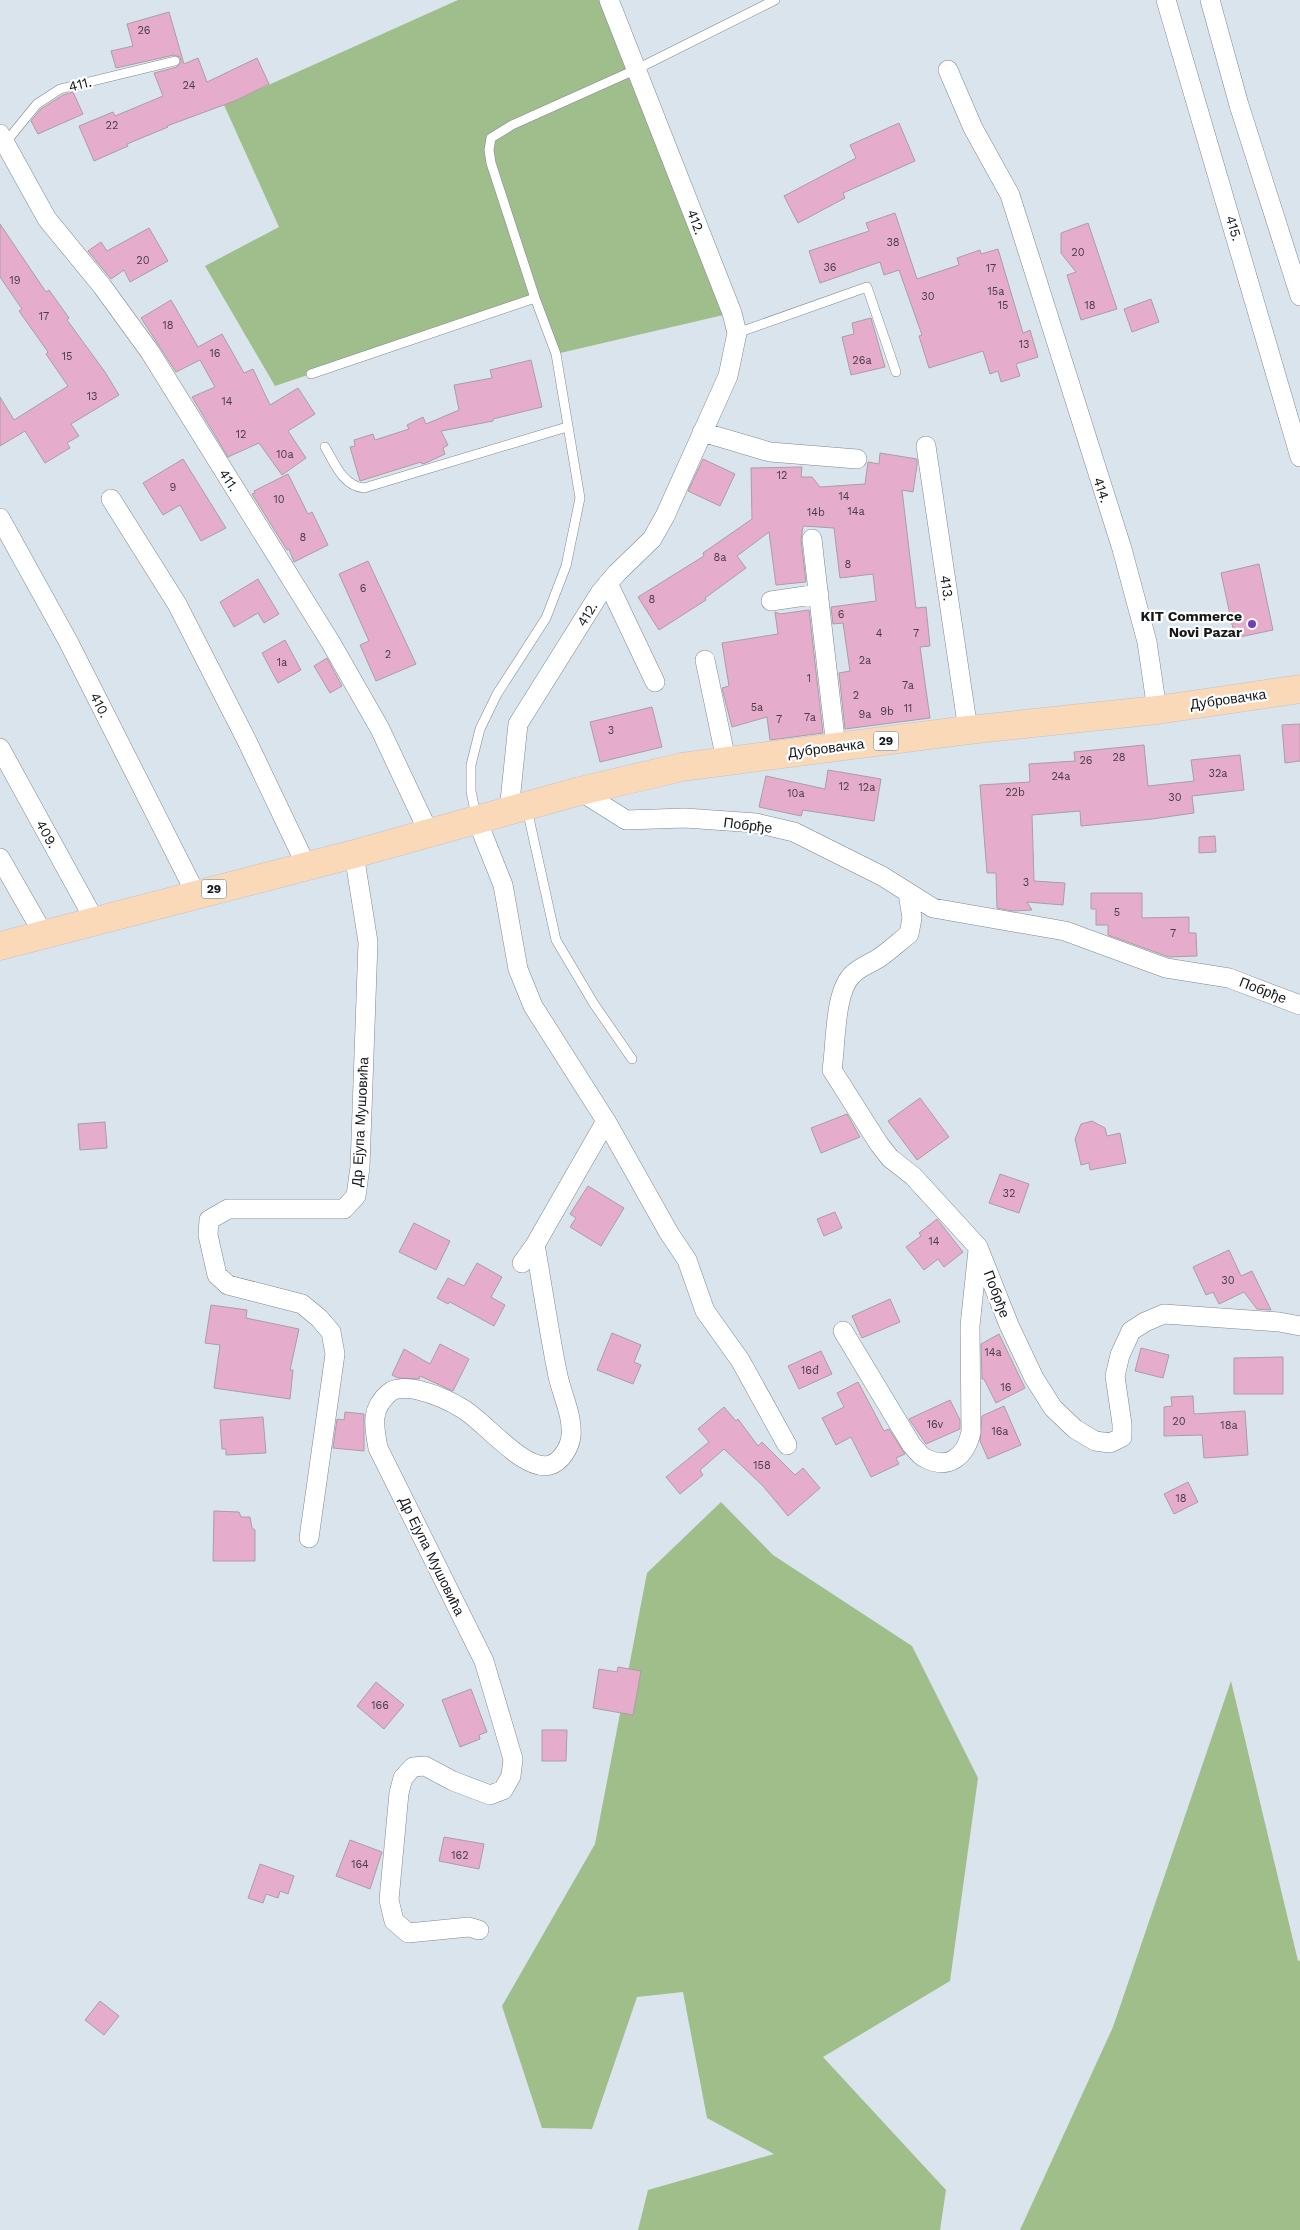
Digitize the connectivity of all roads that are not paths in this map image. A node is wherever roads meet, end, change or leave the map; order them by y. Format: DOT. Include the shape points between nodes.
graph roads {
  1 [pos="609,0"];
  2 [pos="775,0"];
  3 [pos="1166,0"];
  4 [pos="1210,0"];
  5 [pos="175,61"];
  6 [pos="637,69"];
  7 [pos="948,70"];
  8 [pos="2,138"];
  9 [pos="1300,296"];
  10 [pos="535,298"];
  11 [pos="737,333"];
  12 [pos="896,372"];
  13 [pos="311,374"];
  14 [pos="567,427"];
  15 [pos="702,432"];
  16 [pos="926,446"];
  17 [pos="325,447"];
  18 [pos="1300,457"];
  19 [pos="857,459"];
  20 [pos="111,499"];
  21 [pos="0,518"];
  22 [pos="812,539"];
  23 [pos="608,583"];
  24 [pos="818,594"];
  25 [pos="771,601"];
  26 [pos="706,660"];
  27 [pos="655,682"];
  28 [pos="1300,689"];
  29 [pos="1157,710"];
  30 [pos="968,730"];
  31 [pos="836,747"];
  32 [pos="0,748"];
  33 [pos="726,760"];
  34 [pos="580,791"];
  35 [pos="518,809"];
  36 [pos="477,820"];
  37 [pos="429,833"];
  38 [pos="354,854"];
  39 [pos="0,858"];
  40 [pos="306,865"];
  41 [pos="908,893"];
  42 [pos="196,894"];
  43 [pos="95,921"];
  44 [pos="44,934"];
  45 [pos="0,946"];
  46 [pos="1300,1005"];
  47 [pos="632,1059"];
  48 [pos="606,1121"];
  49 [pos="535,1245"];
  50 [pos="978,1247"];
  51 [pos="522,1263"];
  52 [pos="1300,1326"];
  53 [pos="843,1331"];
  54 [pos="787,1445"];
  55 [pos="309,1538"];
  56 [pos="479,1930"];
  1 -- 6 [label="street, 412."];
  2 -- 6 [label="lane"];
  3 -- 18 [label="street, 415."];
  4 -- 9 [label="street" via="1239,104"];
  5 -- 8 [label="lane, 411." via="60,89 37,104"];
  6 -- 10 [label="lane" via="512,124 491,138 492,163"];
  6 -- 11 [label="street, 412."];
  7 -- 29 [label="street, 414." via="1010,195 1122,549 1147,642"];
  8 -- 37 [label="street, 411." via="47,219 150,352 331,643 380,729"];
  10 -- 13 [label="lane"];
  10 -- 14 [label="lane" via="556,354"];
  11 -- 12 [label="lane" via="867,287"];
  11 -- 15 [label="street, 412." via="728,376"];
  14 -- 17 [label="lane" via="364,488 353,487 342,476"];
  14 -- 36 [label="lane" via="580,498 566,566 546,618 497,694 480,729 471,765 471,791"];
  15 -- 19 [label="street" via="770,452"];
  15 -- 23 [label="street, 412." via="652,539"];
  16 -- 30 [label="street, 413."];
  20 -- 40 [label="street" via="177,604"];
  21 -- 42 [label="street, 410." via="68,641"];
  22 -- 24 [label="street"];
  23 -- 27 [label="street"];
  23 -- 35 [label="street, 412." via="518,724"];
  24 -- 25 [label="street"];
  24 -- 31 [label="street"];
  26 -- 33 [label="street"];
  28 -- 29 [label="main road, Дубровачка / 29"];
  29 -- 30 [label="main road, Дубровачка / 29"];
  30 -- 31 [label="main road, Дубровачка / 29"];
  31 -- 33 [label="main road, Дубровачка / 29"];
  32 -- 43 [label="street, 409."];
  33 -- 34 [label="main road, Дубровачка / 29" via="674,768"];
  34 -- 35 [label="main road, Дубровачка / 29"];
  34 -- 41 [label="street, Побрђе" via="626,820 685,818 756,823 794,832 882,876"];
  35 -- 36 [label="main road, Дубровачка / 29"];
  35 -- 47 [label="lane" via="556,940 612,1033"];
  36 -- 37 [label="main road, 29"];
  36 -- 48 [label="street" via="503,885 518,969 525,990"];
  37 -- 38 [label="main road, 29"];
  38 -- 40 [label="main road, 29"];
  38 -- 55 [label="street, Др Ејупа Мушовића" via="368,942 360,1167 356,1196 344,1209 228,1209 210,1220 208,1235 217,1275 228,1285 302,1304 331,1332 335,1354"];
  39 -- 44 [label="street"];
  40 -- 42 [label="main road, 29"];
  41 -- 46 [label="street, Побрђе" via="933,908 1065,931 1166,968 1229,978"];
  41 -- 50 [label="street, Побрђе" via="912,918 909,934 852,974 841,995 832,1070 884,1151 913,1176"];
  42 -- 43 [label="main road, 29"];
  43 -- 44 [label="main road, 29"];
  44 -- 45 [label="main road, 29"];
  48 -- 49 [label="street"];
  48 -- 54 [label="street" via="687,1260 705,1311 740,1360"];
  49 -- 51 [label="street"];
  49 -- 56 [label="street, Др Ејупа Мушовића" via="558,1378 568,1415 571,1436 565,1454 550,1465 536,1465 518,1455 465,1410 439,1396 411,1388 391,1390 378,1402 374,1423 378,1448 484,1661 513,1759 511,1776 503,1790 490,1795 453,1781 426,1766 413,1767 403,1778 389,1900 394,1922 408,1933 469,1927"];
  50 -- 52 [label="street, Побрђе" via="1008,1326 1034,1378 1053,1408 1095,1442 1110,1443 1122,1437 1115,1376 1120,1354 1131,1331 1145,1322 1164,1314"];
  50 -- 53 [label="street" via="970,1326 971,1432 961,1455 950,1462 924,1458 910,1444"];
}
